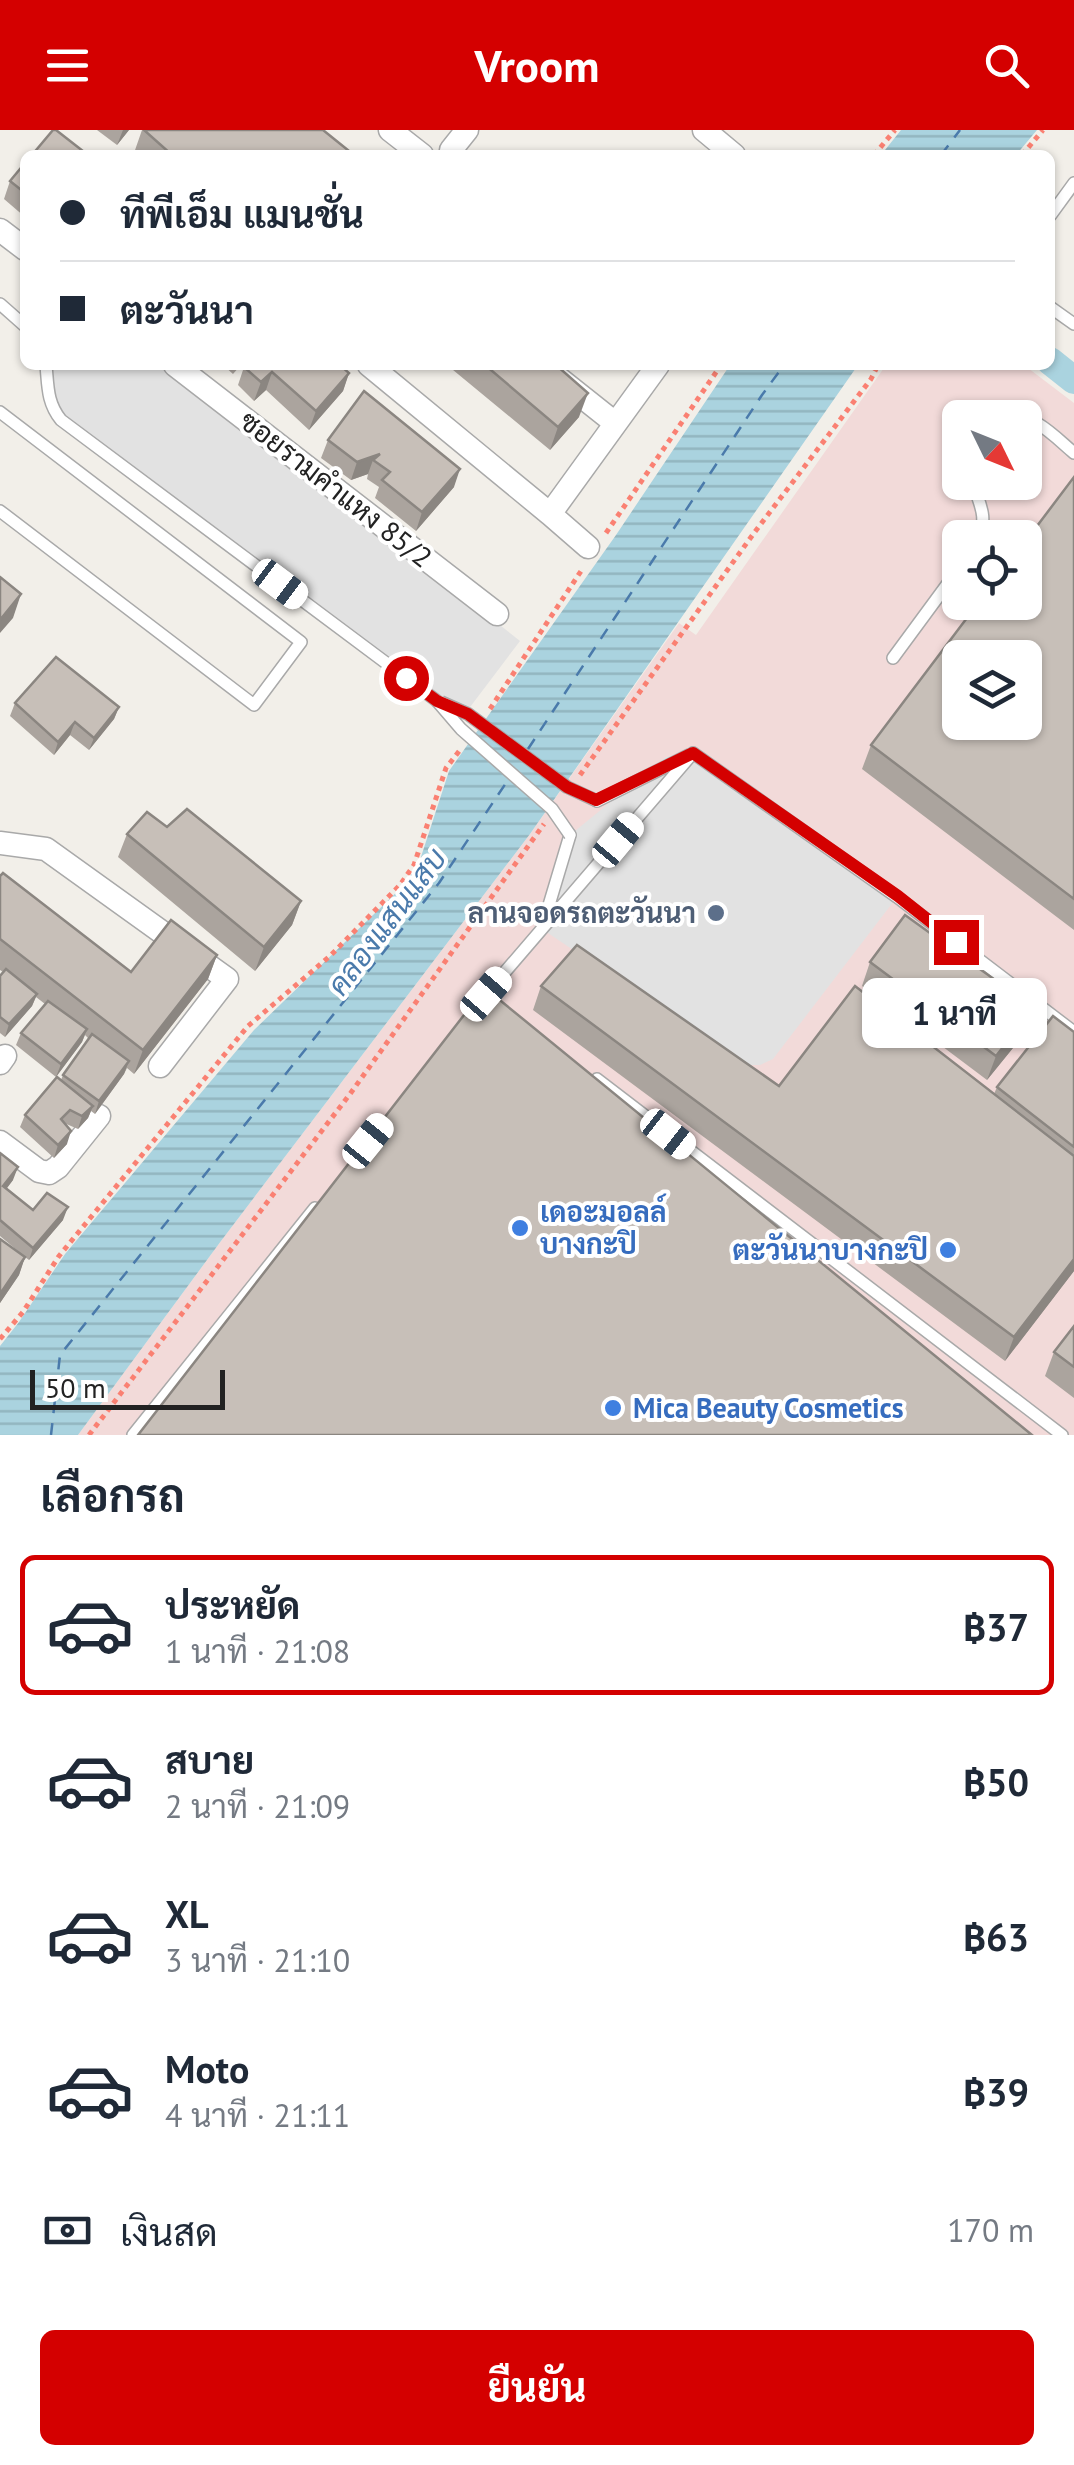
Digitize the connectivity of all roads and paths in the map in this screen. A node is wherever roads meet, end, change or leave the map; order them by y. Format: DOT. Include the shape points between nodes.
graph roads {
  1 [pos="390,130"];
  2 [pos="467,130"];
  3 [pos="704,130"];
  4 [pos="895,130"];
  5 [pos="1043,130"];
  6 [pos="416,150"];
  7 [pos="451,150"];
  8 [pos="728,150"];
  9 [pos="878,150"];
  10 [pos="1026,150"];
  11 [pos="1074,183"];
  12 [pos="1055,209"];
  13 [pos="0,230"];
  14 [pos="20,245"];
  15 [pos="0,304"];
  16 [pos="20,322"];
  17 [pos="46,370"];
  18 [pos="181,370"];
  19 [pos="375,370"];
  20 [pos="548,370"];
  21 [pos="654,370"];
  22 [pos="718,370"];
  23 [pos="876,370"];
  24 [pos="0,412"];
  25 [pos="616,423"];
  26 [pos="1042,428"];
  27 [pos="1074,452"];
  28 [pos="0,511"];
  29 [pos="550,514"];
  30 [pos="591,551"];
  31 [pos="942,591"];
  32 [pos="497,614"];
  33 [pos="893,658"];
  34 [pos="437,701"];
  35 [pos="480,722"];
  36 [pos="468,738"];
  37 [pos="693,753"];
  38 [pos="581,774"];
  39 [pos="546,822"];
  40 [pos="0,843"];
  41 [pos="542,929"];
  42 [pos="486,994"];
  43 [pos="501,1006"];
  44 [pos="474,1010"];
  45 [pos="1074,1032"];
  46 [pos="160,1066"];
  47 [pos="579,1066"];
  48 [pos="99,1116"];
  49 [pos="0,1142"];
  50 [pos="328,1192"];
  51 [pos="0,1339"];
  52 [pos="88,1435"];
  53 [pos="133,1435"];
  54 [pos="1062,1435"];
  1 -- 6 [label="street"];
  2 -- 7 [label="street"];
  3 -- 8 [label="street"];
  4 -- 9 [label="path"];
  5 -- 10 [label="path"];
  11 -- 12 [label="lane"];
  13 -- 14 [label="street"];
  15 -- 16 [label="lane"];
  17 -- 34 [label="lane" via="48,398 61,420"];
  18 -- 32 [label="street, ซอยรามคำแหง 85/2"];
  19 -- 29 [label="street"];
  20 -- 25 [label="street"];
  21 -- 25 [label="street"];
  22 -- 30 [label="path"];
  23 -- 38 [label="path"];
  24 -- 28 [label="lane" via="302,642 254,704"];
  25 -- 29 [label="street"];
  26 -- 27 [label="lane"];
  29 -- 30 [label="street"];
  30 -- 35 [label="path"];
  31 -- 33 [label="lane"];
  34 -- 37 [label="lane, bridge" via="468,714 567,787 596,800"];
  34 -- 41 [label="lane, bridge" via="552,810 570,836"];
  36 -- 51 [label="path" via="446,768 414,865 400,885 248,1026 59,1256"];
  37 -- 41 [label="lane"];
  37 -- 45 [label="lane" via="898,896"];
  39 -- 52 [label="path" via="350,1094"];
  40 -- 46 [label="street" via="46,849 227,980"];
  41 -- 42 [label="lane"];
  42 -- 43 [label="lane"];
  42 -- 44 [label="lane"];
  47 -- 54 [label="lane"];
  48 -- 49 [label="street" via="49,1173"];
  50 -- 53 [label="lane"];
}
